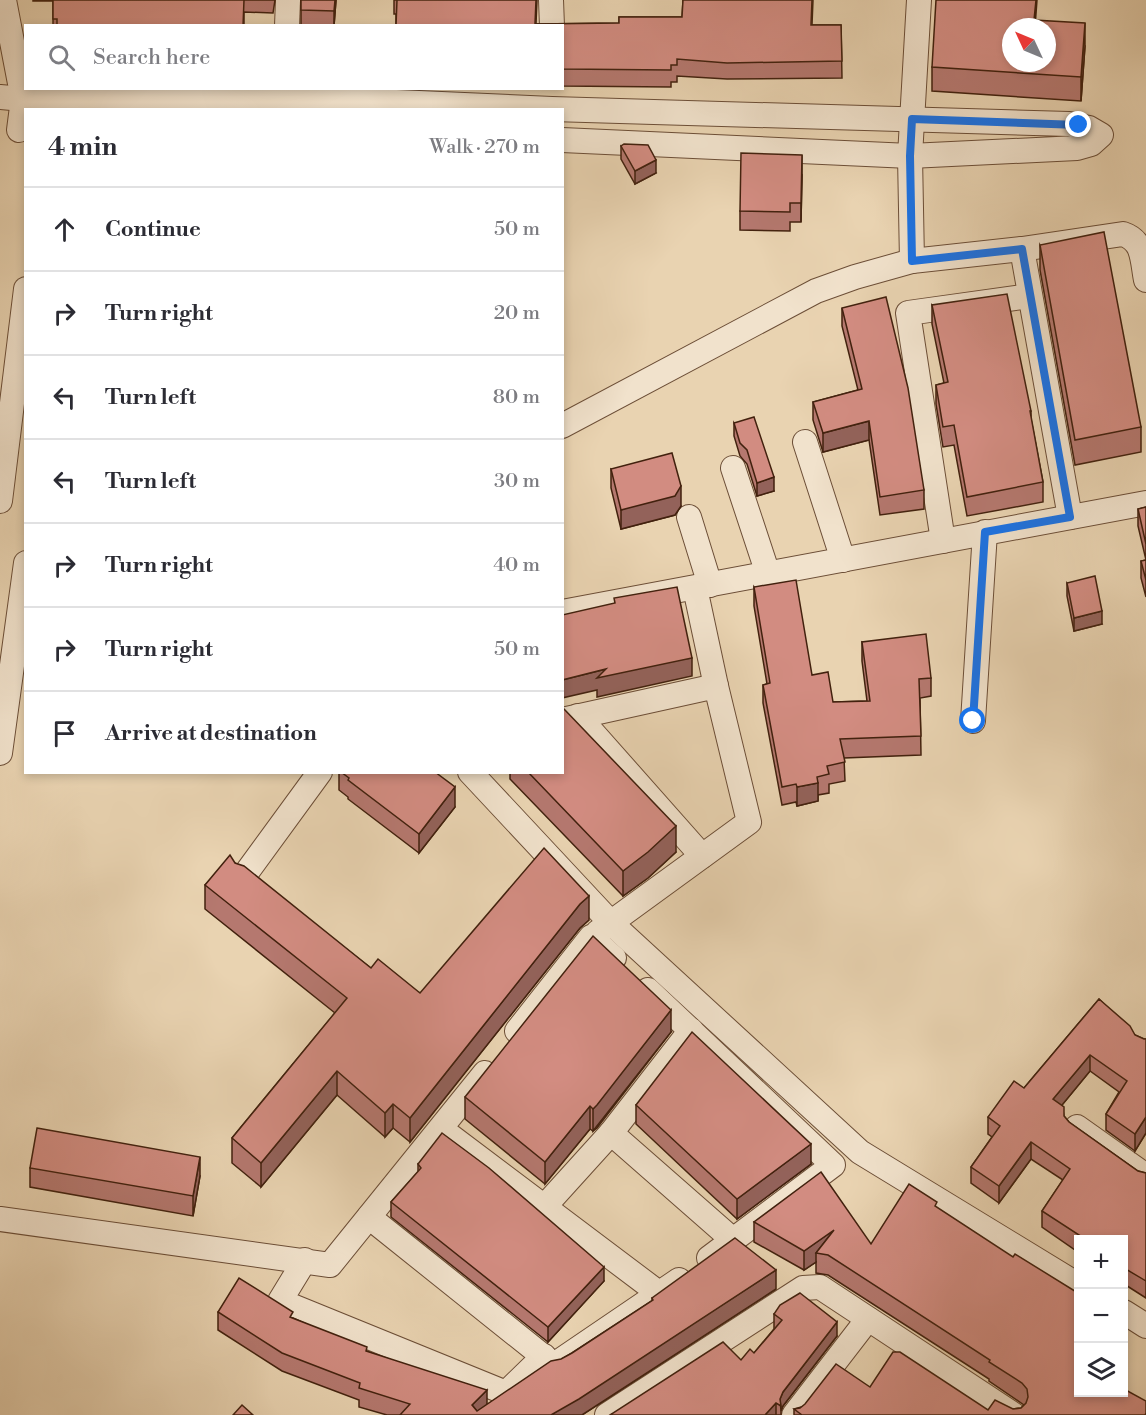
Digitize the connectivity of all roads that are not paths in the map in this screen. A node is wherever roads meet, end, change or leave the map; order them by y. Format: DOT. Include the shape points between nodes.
graph roads {
  1 [pos="4,0"];
  2 [pos="288,0"];
  3 [pos="552,0"];
  4 [pos="919,0"];
  5 [pos="287,24"];
  6 [pos="552,24"];
  7 [pos="552,90"];
  8 [pos="284,93"];
  9 [pos="12,98"];
  10 [pos="535,108"];
  11 [pos="552,108"];
  12 [pos="564,109"];
  13 [pos="912,119"];
  14 [pos="15,129"];
  15 [pos="564,140"];
  16 [pos="910,156"];
  17 [pos="1022,249"];
  18 [pos="912,261"];
  19 [pos="1146,280"];
  20 [pos="1029,296"];
  21 [pos="24,303"];
  22 [pos="564,425"];
  23 [pos="805,442"];
  24 [pos="3,452"];
  25 [pos="733,468"];
  26 [pos="0,501"];
  27 [pos="1146,503"];
  28 [pos="689,517"];
  29 [pos="1070,517"];
  30 [pos="985,532"];
  31 [pos="944,541"];
  32 [pos="843,560"];
  33 [pos="24,568"];
  34 [pos="768,574"];
  35 [pos="702,586"];
  36 [pos="15,595"];
  37 [pos="564,612"];
  38 [pos="716,686"];
  39 [pos="570,718"];
  40 [pos="973,721"];
  41 [pos="0,753"];
  42 [pos="319,774"];
  43 [pos="472,774"];
  44 [pos="702,856"];
  45 [pos="244,876"];
  46 [pos="612,924"];
  47 [pos="591,937"];
  48 [pos="691,1030"];
  49 [pos="1077,1127"];
  50 [pos="441,1129"];
  51 [pos="611,1133"];
  52 [pos="1146,1176"];
  53 [pos="544,1207"];
  54 [pos="369,1217"];
  55 [pos="0,1219"];
  56 [pos="733,1240"];
  57 [pos="305,1260"];
  58 [pos="1074,1283"];
  59 [pos="660,1294"];
  60 [pos="1128,1315"];
  61 [pos="868,1319"];
  62 [pos="1146,1326"];
  63 [pos="544,1356"];
  64 [pos="607,1415"];
  65 [pos="794,1415"];
  66 [pos="1014,1415"];
  1 -- 9 [label="street"];
  2 -- 5 [label="street"];
  3 -- 6 [label="street"];
  4 -- 13 [label="street"];
  7 -- 11 [label="street"];
  8 -- 9 [label="street"];
  8 -- 10 [label="street"];
  9 -- 14 [label="street"];
  12 -- 13 [label="street"];
  13 -- 16 [label="street"];
  13 -- 16 [label="street" via="1069,124 1101,135 1091,144 1077,148"];
  15 -- 16 [label="street"];
  16 -- 18 [label="street"];
  17 -- 18 [label="street"];
  17 -- 19 [label="street" via="1123,234 1133,237 1139,246"];
  17 -- 20 [label="street"];
  18 -- 22 [label="street" via="816,291"];
  20 -- 29 [label="street"];
  20 -- 31 [label="street" via="908,313"];
  21 -- 24 [label="street"];
  23 -- 32 [label="street"];
  24 -- 26 [label="street"];
  25 -- 34 [label="street"];
  27 -- 29 [label="street"];
  28 -- 35 [label="street"];
  29 -- 30 [label="street"];
  30 -- 31 [label="street"];
  30 -- 40 [label="street"];
  31 -- 32 [label="street"];
  32 -- 34 [label="street"];
  33 -- 36 [label="street"];
  34 -- 35 [label="street"];
  35 -- 37 [label="street"];
  35 -- 38 [label="street"];
  36 -- 41 [label="street"];
  38 -- 39 [label="street"];
  38 -- 44 [label="street" via="748,822"];
  39 -- 44 [label="street"];
  42 -- 45 [label="street"];
  43 -- 46 [label="street"];
  44 -- 46 [label="street"];
  46 -- 47 [label="street"];
  46 -- 58 [label="street" via="860,1152"];
  47 -- 48 [label="street"];
  47 -- 50 [label="street"];
  48 -- 51 [label="street"];
  48 -- 56 [label="street" via="833,1165"];
  49 -- 52 [label="street"];
  50 -- 53 [label="street"];
  50 -- 54 [label="street"];
  51 -- 53 [label="street"];
  51 -- 56 [label="street"];
  53 -- 59 [label="street"];
  54 -- 57 [label="street" via="330,1265"];
  54 -- 63 [label="street"];
  55 -- 57 [label="street"];
  56 -- 59 [label="street"];
  57 -- 63 [label="street" via="280,1301 506,1393"];
  59 -- 63 [label="street" via="554,1365"];
  60 -- 62 [label="street"];
  61 -- 64 [label="street" via="820,1287 802,1288"];
  61 -- 65 [label="street"];
  61 -- 66 [label="street"];
}
